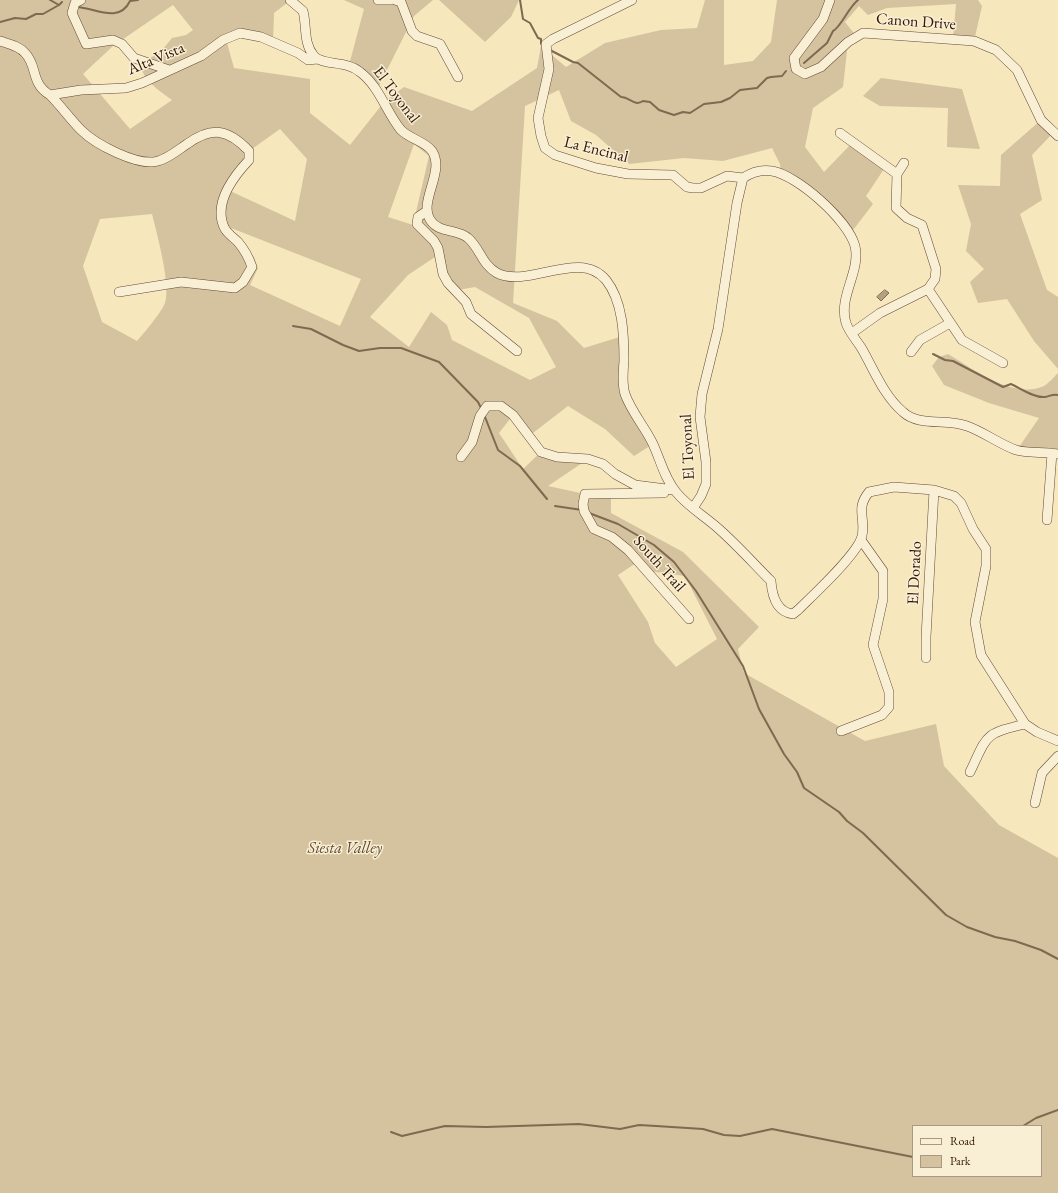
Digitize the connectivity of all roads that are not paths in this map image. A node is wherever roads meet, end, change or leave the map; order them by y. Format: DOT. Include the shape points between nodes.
graph roads {
  1 [pos="81,0"];
  2 [pos="290,0"];
  3 [pos="378,0"];
  4 [pos="390,0"];
  5 [pos="395,0"];
  6 [pos="632,0"];
  7 [pos="830,0"];
  8 [pos="0,41"];
  9 [pos="317,59"];
  10 [pos="168,70"];
  11 [pos="458,77"];
  12 [pos="50,95"];
  13 [pos="840,133"];
  14 [pos="1058,136"];
  15 [pos="904,163"];
  16 [pos="897,174"];
  17 [pos="743,178"];
  18 [pos="427,211"];
  19 [pos="928,289"];
  20 [pos="119,292"];
  21 [pos="950,323"];
  22 [pos="852,333"];
  23 [pos="517,351"];
  24 [pos="911,352"];
  25 [pos="1003,363"];
  26 [pos="1055,453"];
  27 [pos="461,457"];
  28 [pos="674,490"];
  29 [pos="934,490"];
  30 [pos="693,508"];
  31 [pos="1047,520"];
  32 [pos="860,540"];
  33 [pos="689,619"];
  34 [pos="926,658"];
  35 [pos="1025,724"];
  36 [pos="841,731"];
  37 [pos="1058,742"];
  38 [pos="1058,756"];
  39 [pos="970,772"];
  40 [pos="1035,803"];
  1 -- 10 [label="street" via="75,3 72,13 86,44 113,40 122,44 134,58"];
  2 -- 9 [label="street" via="303,11 308,45"];
  3 -- 4 [label="street"];
  5 -- 11 [label="street" via="401,2 412,31 417,36 440,44"];
  6 -- 17 [label="street, La Encinal" via="546,44 549,69 538,118 545,148 555,155 596,168 628,174 673,175 693,188 702,188 727,176"];
  7 -- 14 [label="street, Canon Drive" via="823,19 794,58 796,69 801,72 805,74 821,67 848,42 864,33 974,40 996,50 1017,70 1041,120"];
  8 -- 12 [label="street" via="24,52 43,91"];
  9 -- 10 [label="street, Alta Vista" via="308,60 261,37 240,33 223,40 200,56"];
  9 -- 18 [label="street, El Toyonal" via="349,65 359,71 377,90 402,130 432,150 436,166"];
  10 -- 12 [label="street, Alta Vista" via="126,88 81,90"];
  12 -- 20 [label="street" via="81,130 98,142 132,159 158,161 206,133 226,133 237,138 249,151 249,160 234,176 222,201 225,229 239,243 252,267 243,282 235,288 181,282"];
  13 -- 16 [label="street"];
  15 -- 16 [label="street"];
  16 -- 19 [label="street" via="896,208 907,218 922,225 936,269 935,279"];
  17 -- 22 [label="street" via="751,172 761,170 781,174 823,202 846,228 856,258 845,302 846,322"];
  17 -- 30 [label="street, El Toyonal" via="718,329 702,394 700,417 706,484"];
  18 -- 23 [label="street" via="418,217 418,224 438,248 443,274 448,283 466,302 472,314"];
  18 -- 28 [label="street, El Toyonal" via="435,225 467,237 483,261 499,274 507,277 524,277 553,270 578,268 595,272 605,278 615,295 623,329 625,394 653,444"];
  19 -- 21 [label="street"];
  19 -- 22 [label="street" via="880,313"];
  21 -- 24 [label="street" via="920,340"];
  21 -- 25 [label="street" via="962,340"];
  22 -- 26 [label="street" via="896,406 908,416 967,426 1017,450"];
  26 -- 31 [label="street"];
  27 -- 28 [label="street" via="472,442 480,416 487,406 501,406 513,415 541,452 556,457 588,459 602,464 615,474 636,484"];
  28 -- 30 [label="street, El Toyonal"];
  28 -- 33 [label="street, South Trail" via="667,493 585,494 583,504 594,529 612,537 628,550"];
  29 -- 32 [label="street" via="894,487 869,492 862,500 863,529"];
  29 -- 34 [label="street, El Dorado"];
  29 -- 35 [label="street" via="958,499 986,549 986,566 975,622 978,643 989,670"];
  30 -- 32 [label="street" via="720,530 771,581 772,593 777,604 786,613 793,614 834,575 857,548"];
  32 -- 36 [label="street" via="883,571 883,598 873,645 889,692 889,708 882,715"];
  35 -- 37 [label="street"];
  35 -- 39 [label="street" via="990,735"];
  38 -- 40 [label="street" via="1042,773"];
}
